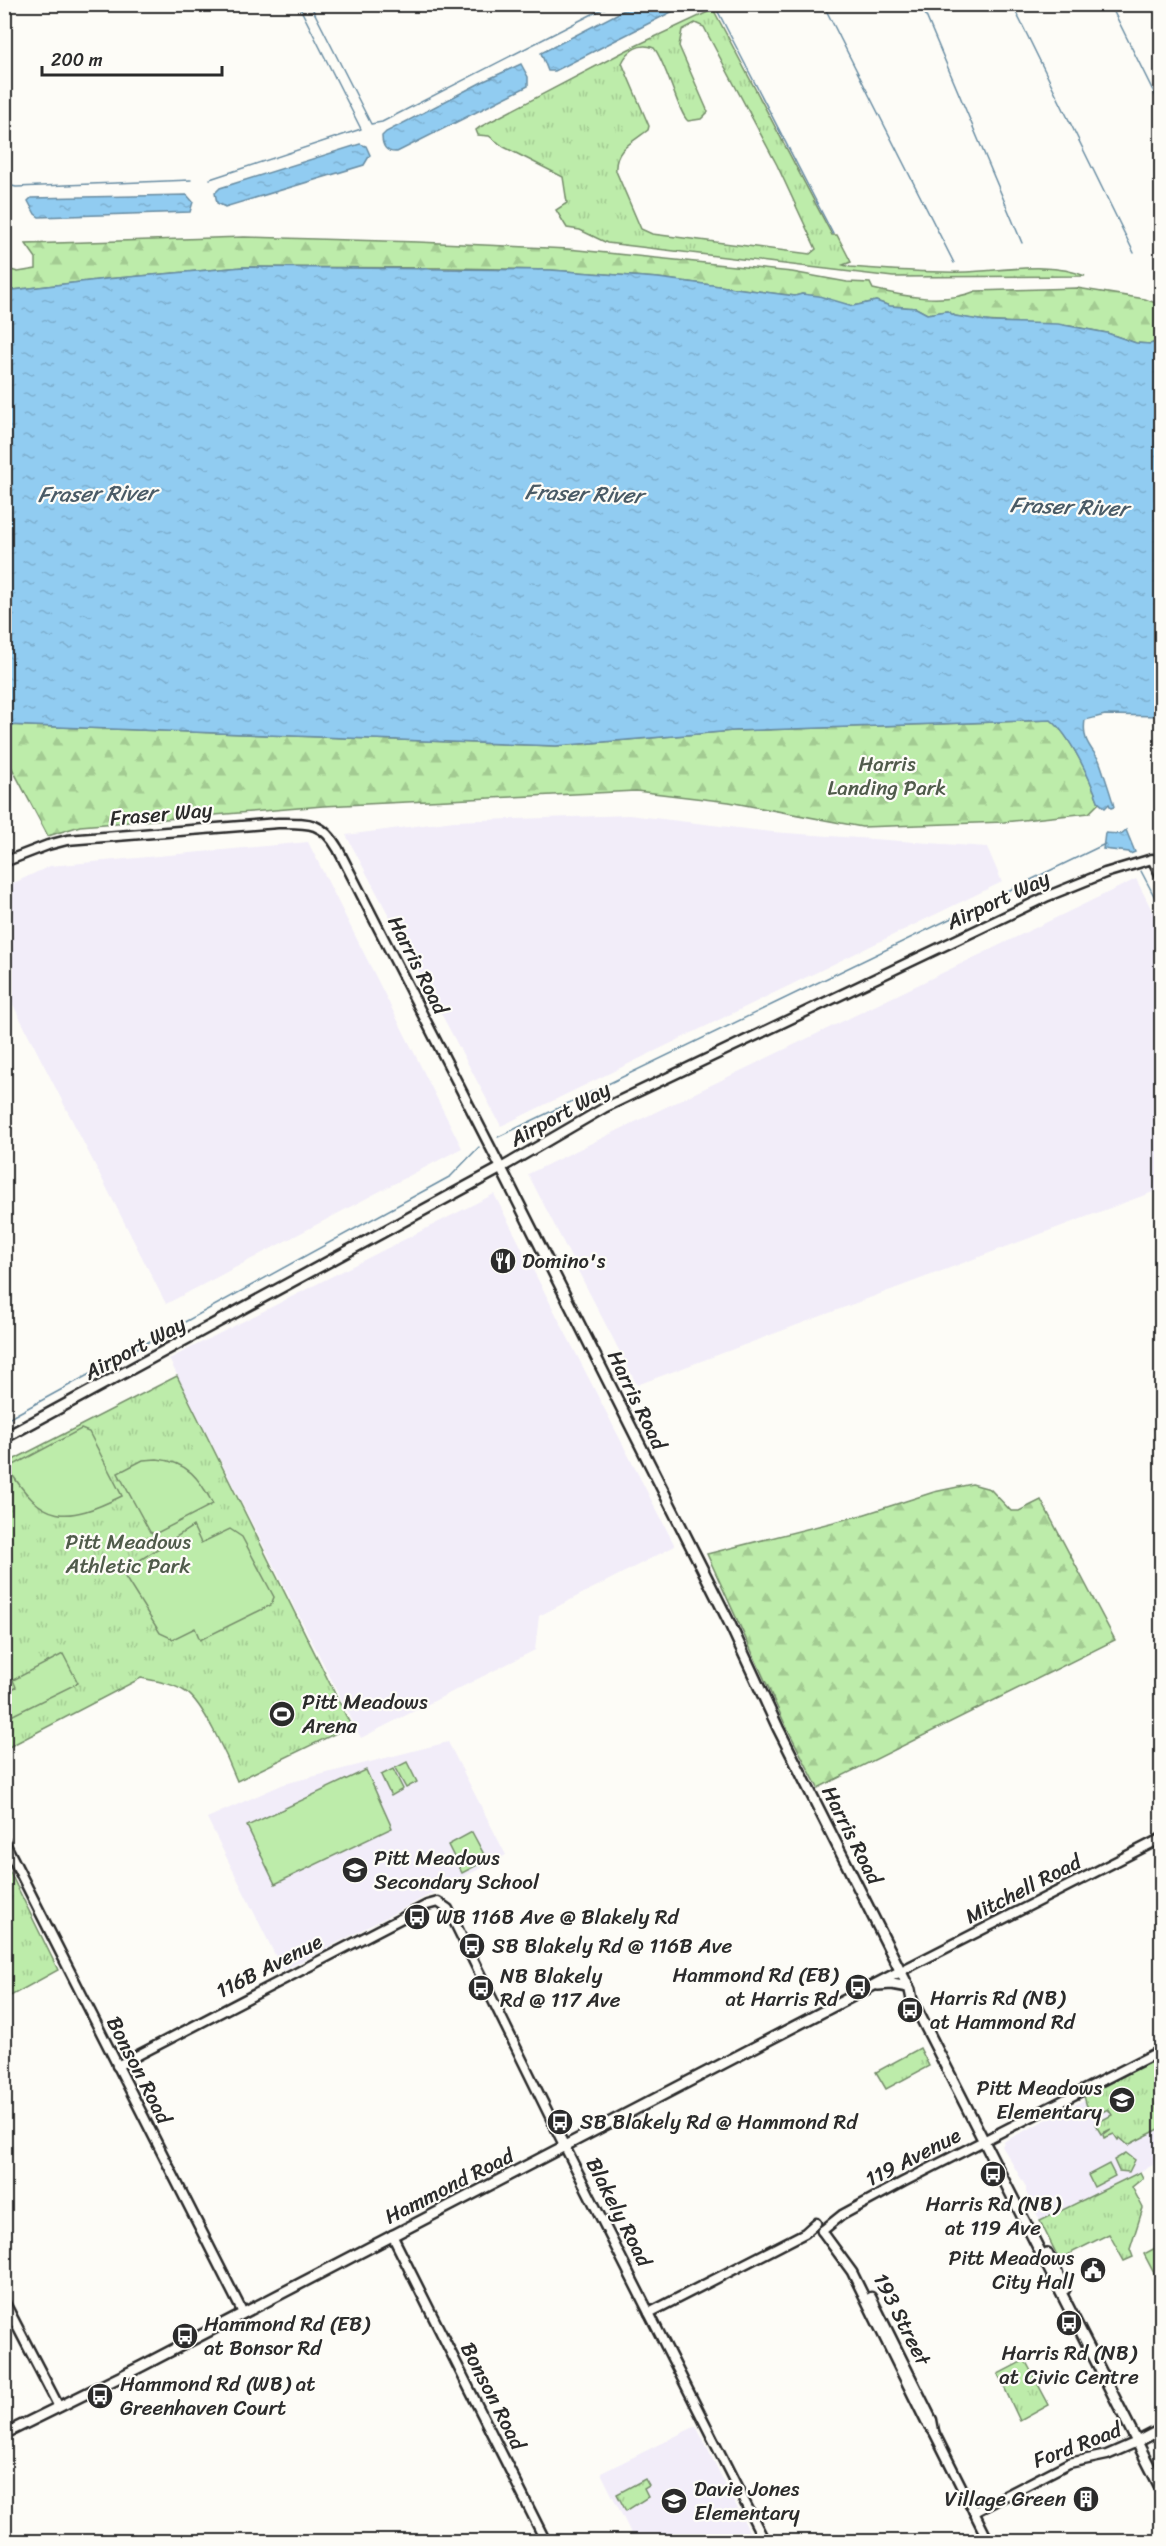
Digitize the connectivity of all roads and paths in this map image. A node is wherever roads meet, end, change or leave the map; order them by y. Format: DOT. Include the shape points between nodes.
graph roads {
  1 [pos="323,830"];
  2 [pos="4,862"];
  3 [pos="1161,878"];
  4 [pos="501,1168"];
  5 [pos="4,1438"];
  6 [pos="1161,1838"];
  7 [pos="4,1841"];
  8 [pos="438,1902"];
  9 [pos="901,1971"];
  10 [pos="872,1986"];
  11 [pos="909,1988"];
  12 [pos="1161,2050"];
  13 [pos="117,2066"];
  14 [pos="986,2140"];
  15 [pos="565,2147"];
  16 [pos="823,2226"];
  17 [pos="392,2235"];
  18 [pos="4,2301"];
  19 [pos="243,2313"];
  20 [pos="649,2313"];
  21 [pos="59,2408"];
  22 [pos="1161,2429"];
  23 [pos="9,2433"];
  24 [pos="4,2440"];
  25 [pos="1139,2440"];
  26 [pos="1161,2479"];
  27 [pos="1161,2491"];
  28 [pos="974,2512"];
  29 [pos="987,2540"];
  30 [pos="546,2541"];
  31 [pos="765,2541"];
  1 -- 2 [label="street, Fraser Way" via="305,823 278,823 67,840"];
  1 -- 4 [label="street, Harris Road" via="338,849"];
  3 -- 4 [label="street, Airport Way" via="1152,859 1106,873 1002,917 604,1108"];
  4 -- 5 [label="main road, Airport Way"];
  4 -- 9 [label="main road, Harris Road"];
  6 -- 9 [label="street, Mitchell Road"];
  7 -- 13 [label="street, Bonson Road"];
  8 -- 13 [label="street, 116B Avenue"];
  8 -- 15 [label="street, Blakely Road" via="448,1910"];
  9 -- 10 [label="main road, Hammond Road"];
  9 -- 11 [label="main road, Harris Road"];
  10 -- 11 [label="main road" via="891,1984"];
  10 -- 15 [label="main road, Hammond Road"];
  11 -- 14 [label="main road, Harris Road" via="917,1997"];
  12 -- 14 [label="street, 119 Avenue"];
  13 -- 19 [label="street, Bonson Road"];
  14 -- 16 [label="street, 119 Avenue"];
  14 -- 25 [label="main road, Harris Road"];
  15 -- 17 [label="main road, Hammond Road"];
  15 -- 20 [label="street, Blakely Road"];
  16 -- 20 [label="street, 119 Avenue"];
  16 -- 28 [label="street, 193 Street" via="855,2266"];
  17 -- 19 [label="main road, Hammond Road"];
  17 -- 30 [label="street, Bonson Road"];
  18 -- 21 [label="street"];
  19 -- 21 [label="main road, Hammond Road"];
  20 -- 31 [label="street, Blakely Road"];
  21 -- 23 [label="main road, Hammond Road"];
  22 -- 25 [label="main road, Ford Road"];
  23 -- 24 [label="main road, Hammond Road"];
  25 -- 26 [label="main road, Harris Road"];
  25 -- 27 [label="main road, Harris Road"];
  25 -- 28 [label="street, Ford Road" via="1107,2455 1069,2463"];
  28 -- 29 [label="street, 193 Street"];
}
